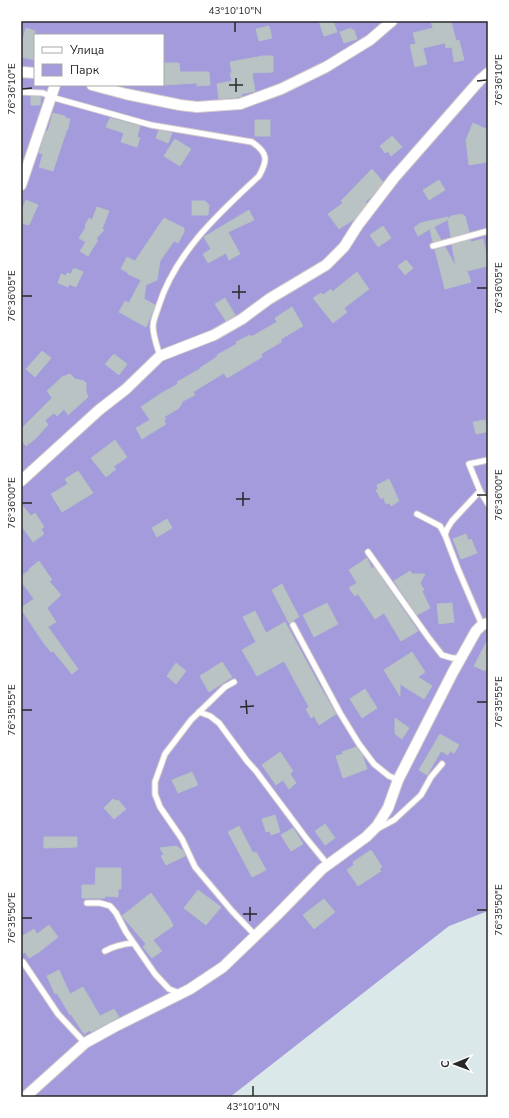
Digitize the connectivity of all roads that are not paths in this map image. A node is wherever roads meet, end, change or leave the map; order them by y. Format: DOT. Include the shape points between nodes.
graph roads {
  1 [pos="392,21"];
  2 [pos="21,72"];
  3 [pos="34,73"];
  4 [pos="488,74"];
  5 [pos="55,86"];
  6 [pos="96,86"];
  7 [pos="21,92"];
  8 [pos="51,97"];
  9 [pos="21,185"];
  10 [pos="488,231"];
  11 [pos="433,246"];
  12 [pos="160,356"];
  13 [pos="488,460"];
  14 [pos="21,481"];
  15 [pos="480,491"];
  16 [pos="488,504"];
  17 [pos="417,514"];
  18 [pos="446,535"];
  19 [pos="368,552"];
  20 [pos="485,624"];
  21 [pos="293,625"];
  22 [pos="461,658"];
  23 [pos="234,682"];
  24 [pos="199,712"];
  25 [pos="442,764"];
  26 [pos="398,780"];
  27 [pos="371,832"];
  28 [pos="328,865"];
  29 [pos="87,903"];
  30 [pos="255,935"];
  31 [pos="133,943"];
  32 [pos="105,951"];
  33 [pos="23,962"];
  34 [pos="180,994"];
  35 [pos="85,1043"];
  36 [pos="25,1097"];
  1 -- 6 [label="street" via="370,40 326,68 240,104 197,107 180,105"];
  2 -- 3 [label="street"];
  4 -- 12 [label="street" via="432,132 358,225 344,247 326,265 214,335"];
  5 -- 8 [label="street"];
  7 -- 8 [label="lane" via="43,93"];
  8 -- 9 [label="street"];
  8 -- 12 [label="lane" via="151,125 252,142 264,152 266,159 259,176 211,222 187,252 164,289 153,325"];
  10 -- 11 [label="lane"];
  12 -- 14 [label="street"];
  13 -- 15 [label="lane" via="469,464"];
  15 -- 16 [label="lane"];
  15 -- 18 [label="lane" via="452,521"];
  17 -- 18 [label="lane" via="440,526"];
  18 -- 20 [label="lane" via="458,569"];
  19 -- 22 [label="lane" via="442,655"];
  20 -- 22 [label="street" via="476,631"];
  21 -- 26 [label="lane" via="359,744 374,764"];
  22 -- 26 [label="street"];
  23 -- 24 [label="lane"];
  24 -- 28 [label="lane" via="219,723"];
  24 -- 30 [label="lane" via="165,754 155,782 155,794 160,807 182,838 195,867"];
  25 -- 27 [label="lane" via="421,795 394,820"];
  26 -- 27 [label="street" via="388,808"];
  27 -- 28 [label="street"];
  28 -- 30 [label="street"];
  29 -- 31 [label="lane" via="110,906"];
  30 -- 34 [label="street" via="223,967"];
  31 -- 32 [label="lane"];
  31 -- 34 [label="lane" via="155,974 169,989"];
  33 -- 35 [label="lane" via="58,1014"];
  34 -- 35 [label="street"];
  35 -- 36 [label="street"];
}
